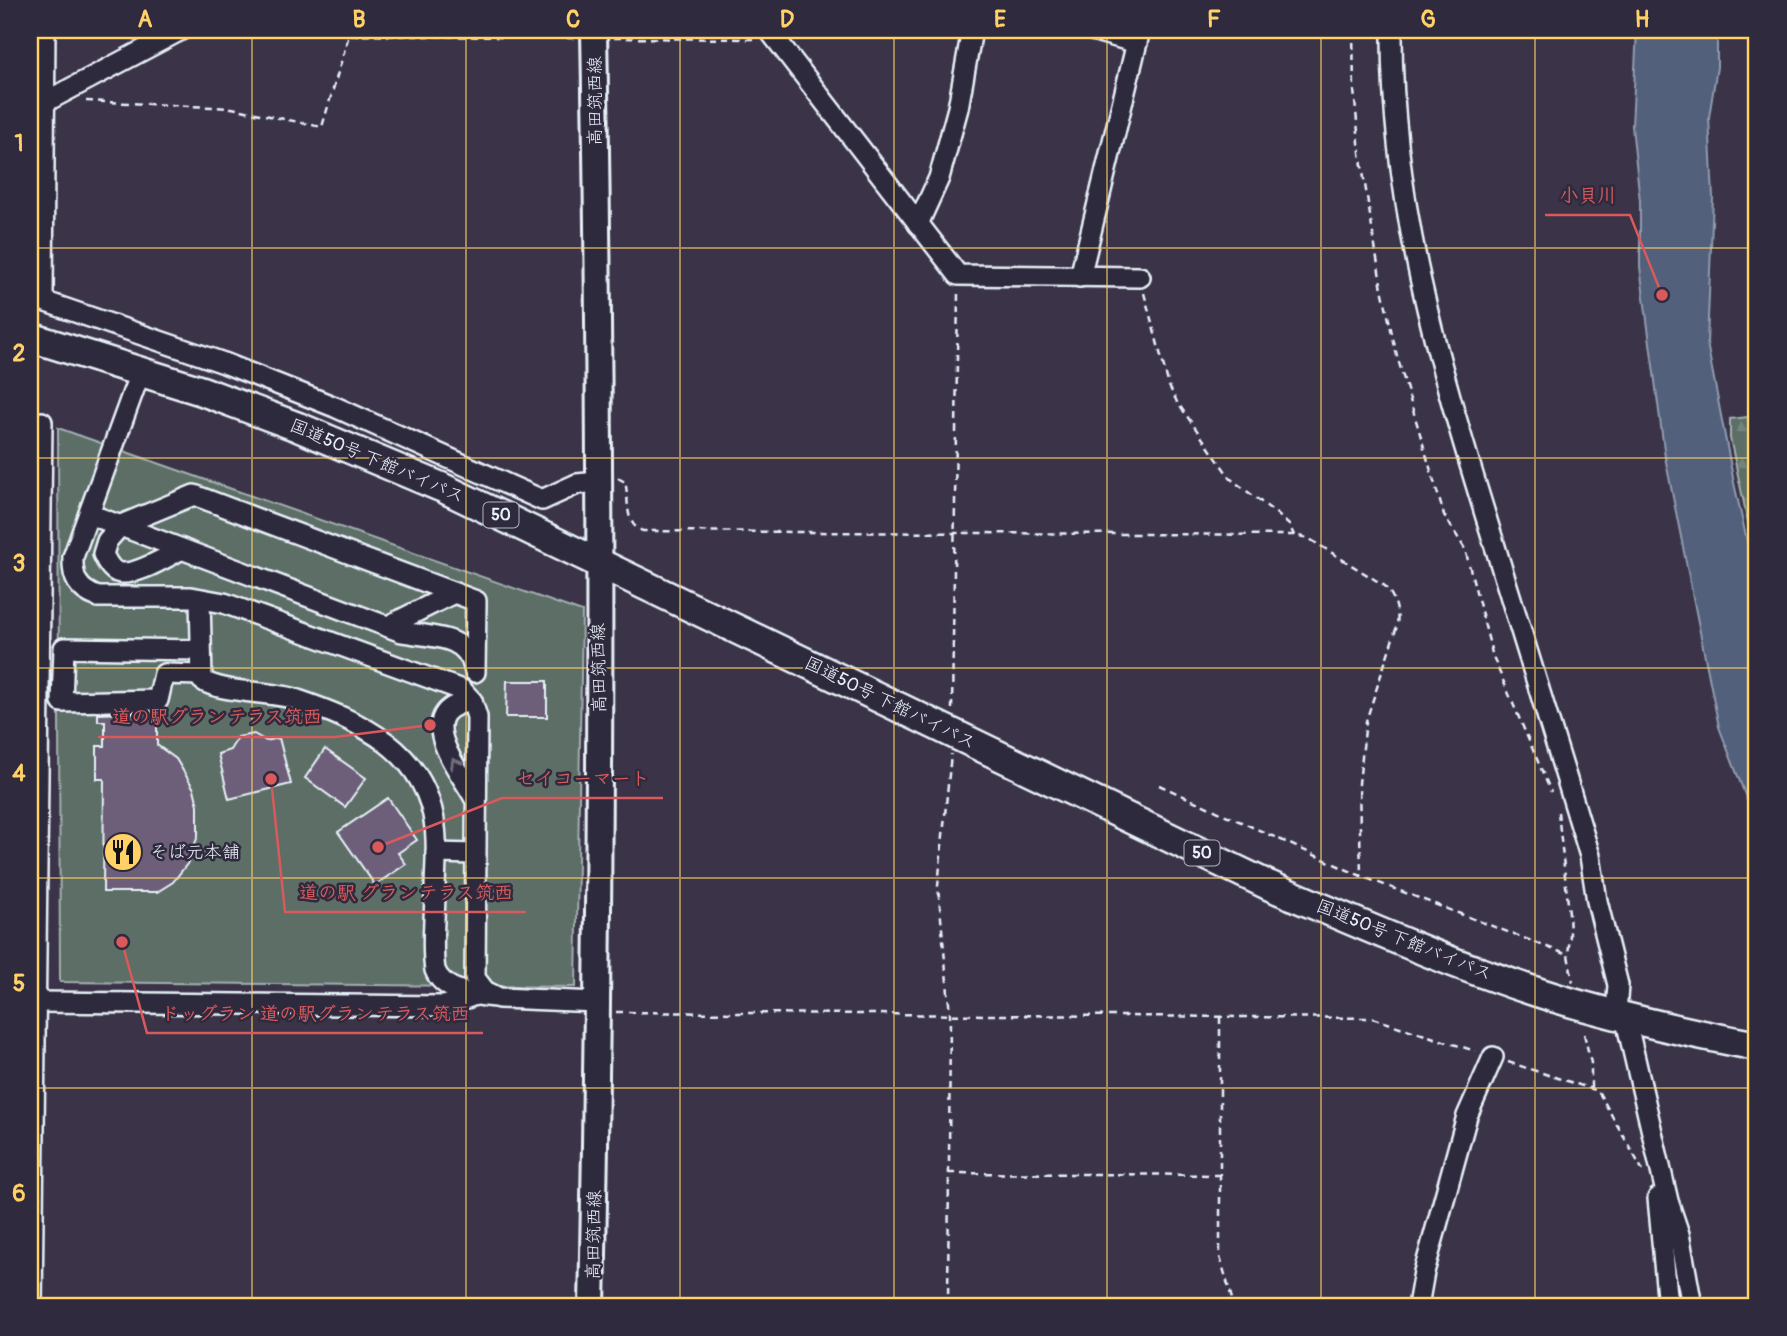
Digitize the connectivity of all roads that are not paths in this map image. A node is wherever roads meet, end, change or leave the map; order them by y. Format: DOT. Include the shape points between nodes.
graph roads {
  1 [pos="45,30"];
  2 [pos="181,30"];
  3 [pos="972,30"];
  4 [pos="1091,30"];
  5 [pos="1392,30"];
  6 [pos="594,34"];
  7 [pos="772,34"];
  8 [pos="1139,36"];
  9 [pos="44,103"];
  10 [pos="918,224"];
  11 [pos="1080,277"];
  12 [pos="1140,277"];
  13 [pos="30,337"];
  14 [pos="141,370"];
  15 [pos="42,422"];
  16 [pos="597,478"];
  17 [pos="89,514"];
  18 [pos="121,525"];
  19 [pos="182,549"];
  20 [pos="598,562"];
  21 [pos="454,593"];
  22 [pos="200,598"];
  23 [pos="388,626"];
  24 [pos="200,650"];
  25 [pos="475,672"];
  26 [pos="201,675"];
  27 [pos="475,709"];
  28 [pos="476,801"];
  29 [pos="436,853"];
  30 [pos="475,854"];
  31 [pos="475,995"];
  32 [pos="499,998"];
  33 [pos="35,1004"];
  34 [pos="598,1007"];
  35 [pos="1626,1016"];
  36 [pos="1757,1046"];
  37 [pos="1493,1057"];
  38 [pos="1658,1198"];
  39 [pos="32,1306"];
  40 [pos="592,1306"];
  41 [pos="1418,1306"];
  42 [pos="1668,1306"];
  43 [pos="1692,1306"];
  1 -- 9 [label="street"];
  2 -- 9 [label="street"];
  3 -- 10 [label="street" via="939,178"];
  4 -- 8 [label="street"];
  5 -- 35 [label="street" via="1401,167 1429,325 1590,856"];
  6 -- 16 [label="main road, 高田筑西線"];
  7 -- 10 [label="street"];
  8 -- 11 [label="street"];
  9 -- 16 [label="street" via="46,302 335,407 542,500"];
  10 -- 11 [label="street" via="958,275"];
  11 -- 12 [label="street"];
  13 -- 14 [label="highway, 国道50号 下館バイパス / 50"];
  14 -- 17 [label="street"];
  14 -- 20 [label="highway, 国道50号 下館バイパス / 50" via="372,457"];
  15 -- 33 [label="street"];
  16 -- 20 [label="main road, 高田筑西線"];
  17 -- 18 [label="street"];
  17 -- 22 [label="street" via="73,568 85,592 98,597"];
  18 -- 19 [label="street"];
  18 -- 19 [label="street" via="103,554 118,572 143,568"];
  18 -- 21 [label="street" via="194,495"];
  19 -- 23 [label="street"];
  20 -- 34 [label="main road, 高田筑西線"];
  20 -- 35 [label="highway, 国道50号 下館バイパス / 50" via="1268,885 1461,964 1541,993"];
  21 -- 23 [label="street"];
  21 -- 25 [label="street" via="476,601"];
  22 -- 24 [label="street"];
  22 -- 27 [label="street" via="453,686 462,690"];
  23 -- 25 [label="street" via="459,644 468,652"];
  24 -- 26 [label="street"];
  24 -- 26 [label="street" via="64,648 62,702 158,700 164,674"];
  25 -- 27 [label="street"];
  26 -- 29 [label="street" via="207,684 295,699 365,727 390,744 410,765 428,796"];
  27 -- 28 [label="street"];
  28 -- 27 [label="street, one-way" via="441,738 440,723 444,713 459,703"];
  28 -- 30 [label="street"];
  29 -- 30 [label="street"];
  29 -- 31 [label="street" via="435,971 444,985"];
  30 -- 32 [label="street" via="475,978"];
  31 -- 32 [label="street"];
  31 -- 33 [label="street" via="445,1006"];
  32 -- 34 [label="street"];
  33 -- 39 [label="street"];
  34 -- 40 [label="main road, 高田筑西線"];
  35 -- 36 [label="highway, 国道50号 下館バイパス / 50"];
  35 -- 43 [label="street"];
  37 -- 41 [label="street" via="1467,1116"];
  38 -- 42 [label="street"];
}
